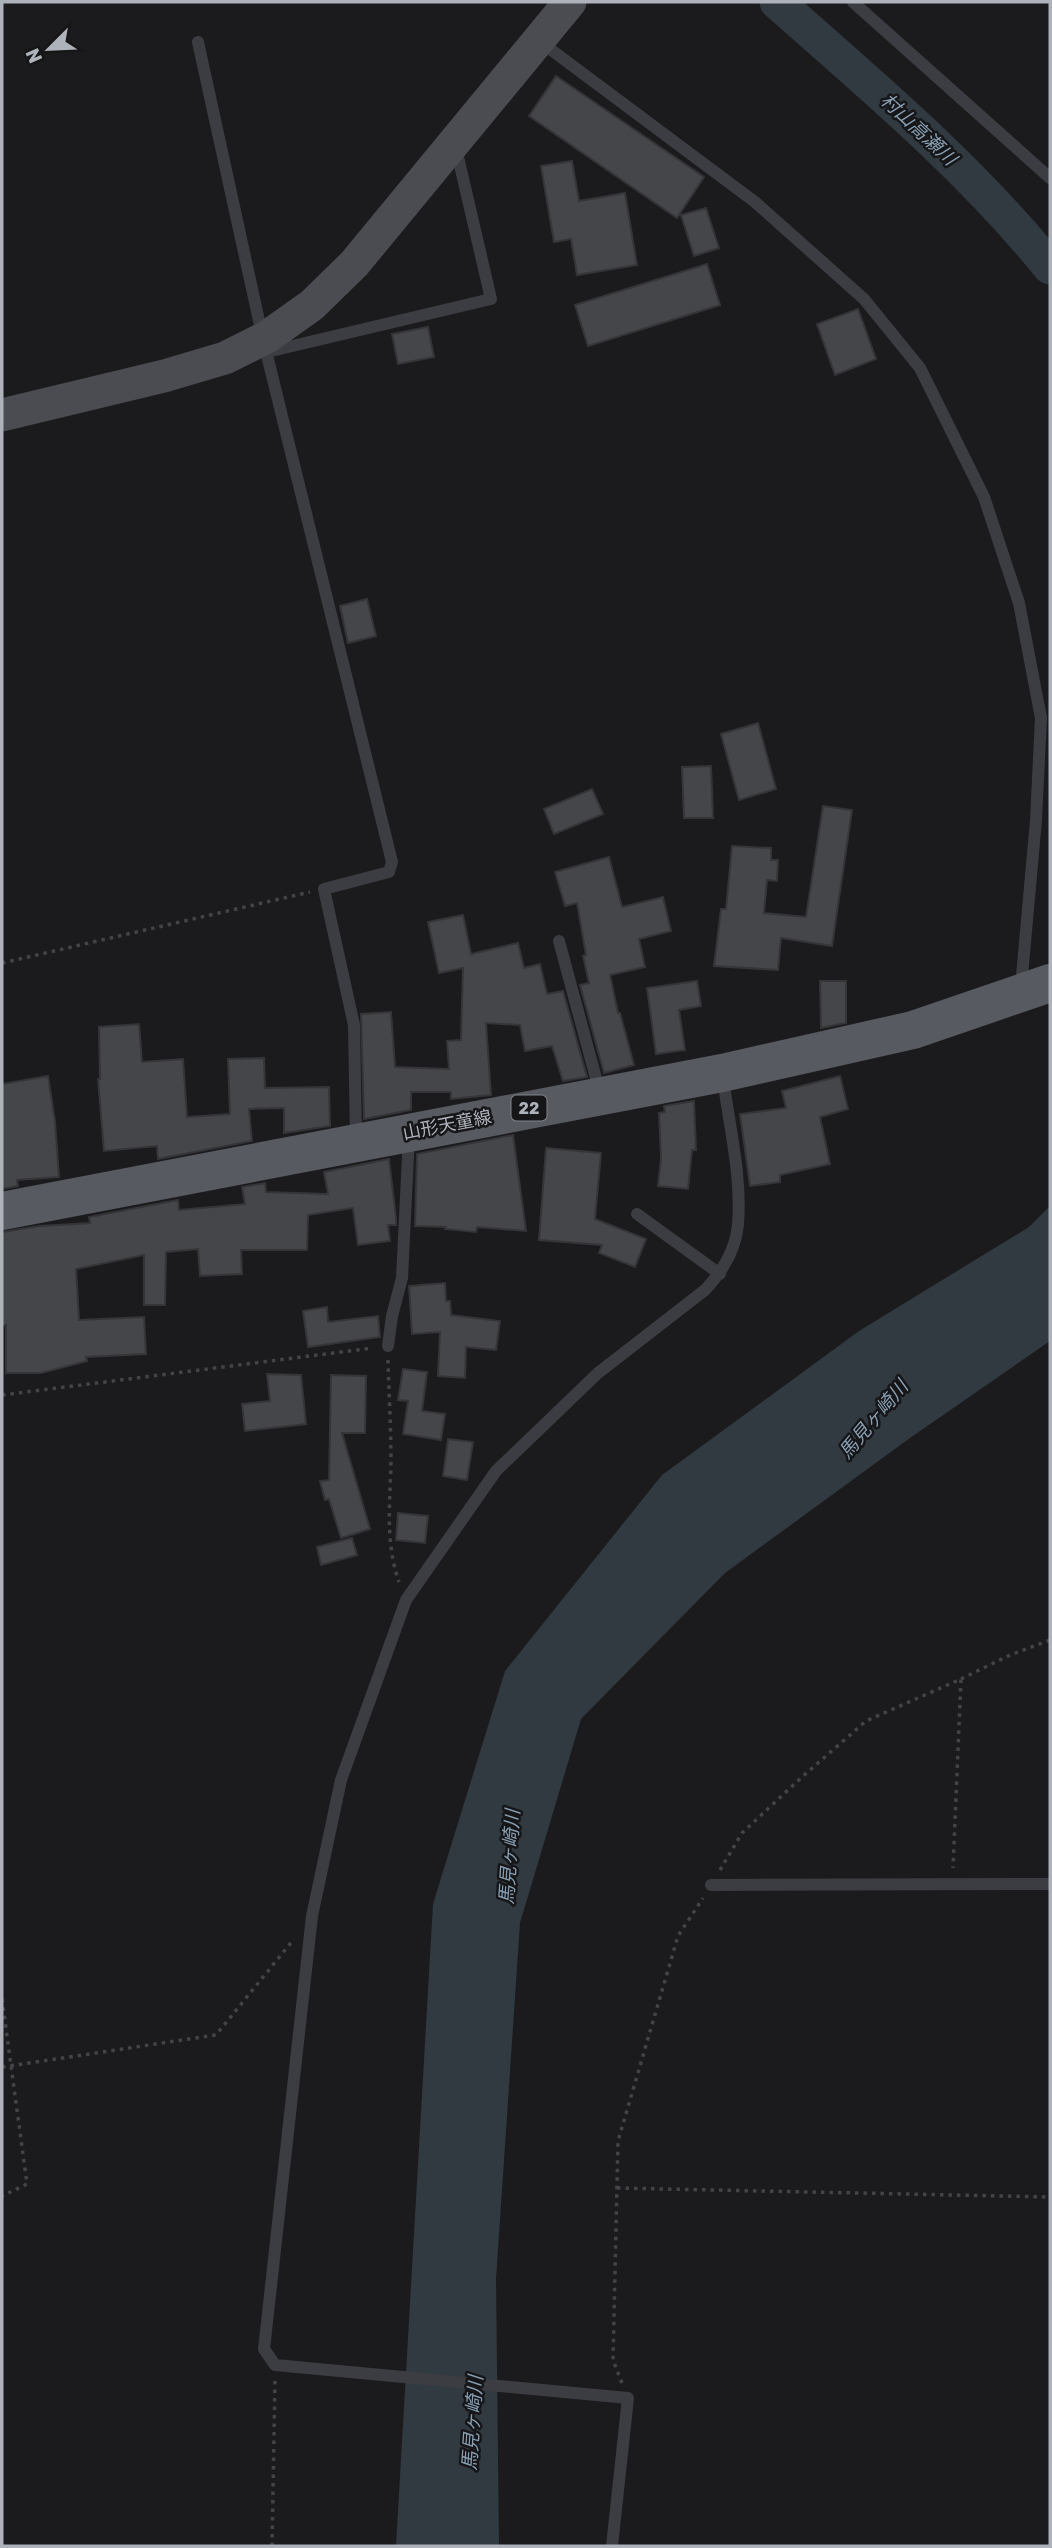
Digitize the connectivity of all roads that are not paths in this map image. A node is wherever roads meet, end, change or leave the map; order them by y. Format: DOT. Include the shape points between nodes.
graph roads {
  1 [pos="570,2"];
  2 [pos="853,2"];
  3 [pos="538,40"];
  4 [pos="198,42"];
  5 [pos="454,143"];
  6 [pos="1050,178"];
  7 [pos="265,346"];
  8 [pos="2,415"];
  9 [pos="559,941"];
  10 [pos="1035,989"];
  11 [pos="722,1073"];
  12 [pos="600,1094"];
  13 [pos="410,1132"];
  14 [pos="356,1143"];
  15 [pos="2,1211"];
  16 [pos="637,1214"];
  17 [pos="720,1275"];
  18 [pos="388,1346"];
  19 [pos="1050,1884"];
  20 [pos="711,1885"];
  21 [pos="612,2546"];
  1 -- 3 [label="street"];
  2 -- 6 [label="lane"];
  3 -- 5 [label="street"];
  3 -- 10 [label="lane" via="755,202 864,299 920,368 984,497 1019,603 1041,719"];
  4 -- 7 [label="lane"];
  5 -- 7 [label="street" via="354,264"];
  5 -- 7 [label="lane" via="491,299"];
  7 -- 8 [label="street"];
  7 -- 14 [label="lane" via="392,862 388,872 324,889 354,1025"];
  9 -- 12 [label="lane"];
  10 -- 11 [label="main road, 山形天童線 / 22" via="913,1031"];
  11 -- 12 [label="main road, 山形天童線 / 22"];
  11 -- 17 [label="lane" via="738,1189 738,1226"];
  12 -- 13 [label="main road, 山形天童線 / 22"];
  13 -- 14 [label="main road, 山形天童線 / 22"];
  13 -- 18 [label="lane" via="402,1278"];
  14 -- 15 [label="main road, 山形天童線 / 22"];
  16 -- 17 [label="lane"];
  17 -- 21 [label="lane" via="598,1373 496,1471 407,1600 341,1780 312,1916 264,2349 275,2365 628,2398"];
  19 -- 20 [label="lane"];
}
